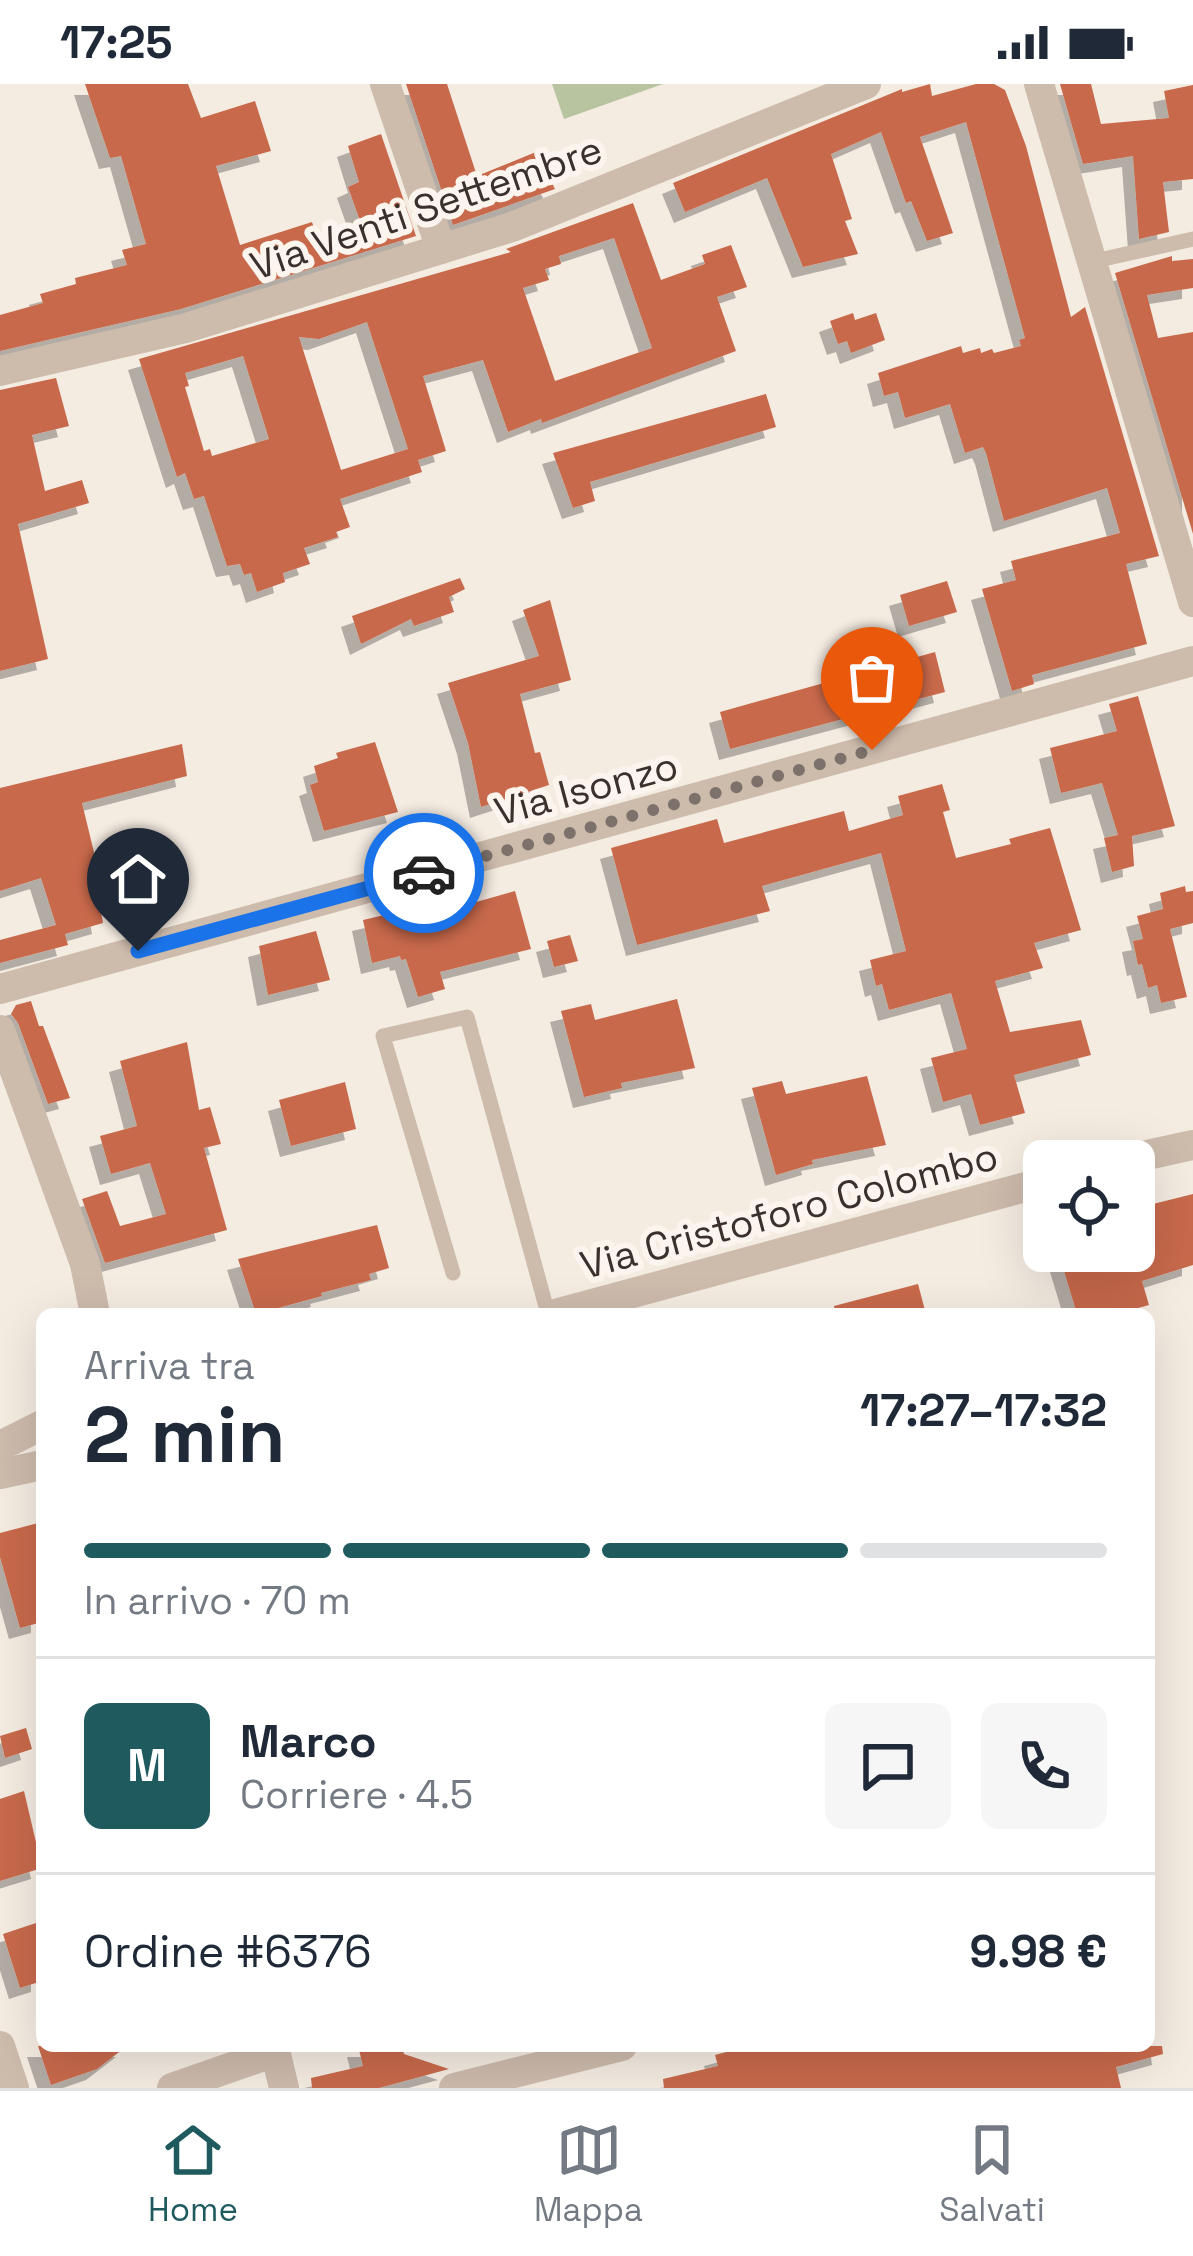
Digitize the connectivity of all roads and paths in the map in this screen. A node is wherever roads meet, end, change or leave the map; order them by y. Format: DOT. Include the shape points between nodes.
graph roads {
  1 [pos="385,84"];
  2 [pos="866,84"];
  3 [pos="1039,84"];
  4 [pos="1193,239"];
  5 [pos="441,249"];
  6 [pos="1090,262"];
  7 [pos="0,371"];
  8 [pos="1193,602"];
  9 [pos="1193,662"];
  10 [pos="0,989"];
  11 [pos="0,1030"];
  12 [pos="1193,1131"];
  13 [pos="1193,1145"];
  14 [pos="1155,1147"];
  15 [pos="1155,1153"];
  16 [pos="1023,1187"];
  17 [pos="452,1273"];
  18 [pos="94,1308"];
  19 [pos="549,1308"];
  20 [pos="573,1308"];
  21 [pos="36,1427"];
  22 [pos="0,1445"];
  23 [pos="36,1466"];
  24 [pos="0,1474"];
  25 [pos="0,2046"];
  26 [pos="267,2052"];
  27 [pos="276,2052"];
  28 [pos="598,2052"];
  29 [pos="14,2088"];
  30 [pos="172,2088"];
  31 [pos="284,2088"];
  32 [pos="454,2088"];
  1 -- 5 [label="street"];
  2 -- 5 [label="street, Via Venti Settembre"];
  3 -- 6 [label="street"];
  4 -- 6 [label="lane"];
  5 -- 7 [label="street, Via Venti Settembre" via="186,328"];
  6 -- 8 [label="street"];
  9 -- 10 [label="street, Via Isonzo"];
  11 -- 18 [label="street"];
  12 -- 14 [label="street"];
  13 -- 15 [label="street"];
  16 -- 20 [label="street, Via Cristoforo Colombo"];
  17 -- 19 [label="lane" via="382,1036 466,1016"];
  21 -- 22 [label="street"];
  23 -- 24 [label="street"];
  25 -- 29 [label="street"];
  26 -- 30 [label="street"];
  27 -- 31 [label="street"];
  28 -- 32 [label="street"];
}
